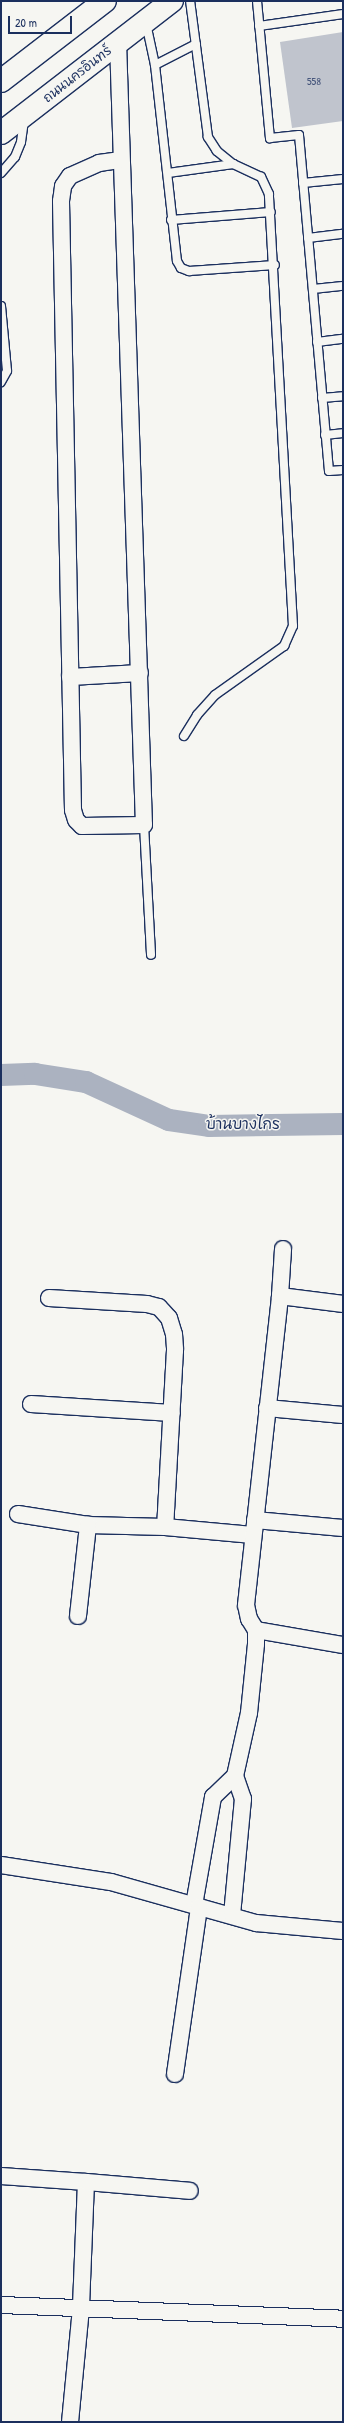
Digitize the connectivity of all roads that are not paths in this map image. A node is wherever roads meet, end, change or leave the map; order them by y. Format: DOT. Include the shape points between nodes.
graph roads {
  1 [pos="105,1"];
  2 [pos="172,1"];
  3 [pos="190,1"];
  4 [pos="257,1"];
  5 [pos="343,14"];
  6 [pos="145,22"];
  7 [pos="259,26"];
  8 [pos="118,42"];
  9 [pos="196,44"];
  10 [pos="155,64"];
  11 [pos="1,81"];
  12 [pos="25,114"];
  13 [pos="1,133"];
  14 [pos="121,160"];
  15 [pos="233,164"];
  16 [pos="1,173"];
  17 [pos="168,173"];
  18 [pos="343,179"];
  19 [pos="303,183"];
  20 [pos="271,212"];
  21 [pos="171,220"];
  22 [pos="343,234"];
  23 [pos="308,238"];
  24 [pos="274,265"];
  25 [pos="343,286"];
  26 [pos="313,289"];
  27 [pos="1,306"];
  28 [pos="343,340"];
  29 [pos="317,342"];
  30 [pos="1,382"];
  31 [pos="343,396"];
  32 [pos="322,398"];
  33 [pos="343,433"];
  34 [pos="325,435"];
  35 [pos="343,470"];
  36 [pos="140,673"];
  37 [pos="70,677"];
  38 [pos="184,736"];
  39 [pos="144,825"];
  40 [pos="151,955"];
  41 [pos="283,1249"];
  42 [pos="280,1296"];
  43 [pos="49,1298"];
  44 [pos="343,1304"];
  45 [pos="30,1404"];
  46 [pos="268,1408"];
  47 [pos="172,1413"];
  48 [pos="343,1415"];
  49 [pos="18,1514"];
  50 [pos="88,1525"];
  51 [pos="164,1527"];
  52 [pos="254,1528"];
  53 [pos="343,1528"];
  54 [pos="78,1616"];
  55 [pos="256,1630"];
  56 [pos="343,1645"];
  57 [pos="235,1776"];
  58 [pos="1,1865"];
  59 [pos="197,1906"];
  60 [pos="232,1915"];
  61 [pos="343,1931"];
  62 [pos="175,2074"];
  63 [pos="1,2176"];
  64 [pos="86,2182"];
  65 [pos="190,2191"];
  66 [pos="1,2305"];
  67 [pos="81,2308"];
  68 [pos="343,2319"];
  69 [pos="70,2422"];
  1 -- 11 [label="main road"];
  2 -- 6 [label="main road, ถนนนครอินทร์"];
  3 -- 9 [label="lane"];
  4 -- 7 [label="lane"];
  5 -- 7 [label="lane"];
  6 -- 8 [label="main road, ถนนนครอินทร์"];
  6 -- 10 [label="lane"];
  7 -- 19 [label="lane" via="270,138 298,135"];
  8 -- 12 [label="main road, ถนนนครอินทร์"];
  8 -- 14 [label="street"];
  9 -- 10 [label="lane"];
  9 -- 15 [label="lane" via="208,137 217,151"];
  10 -- 17 [label="lane"];
  12 -- 13 [label="main road, ถนนนครอินทร์"];
  12 -- 16 [label="lane" via="20,146 12,161"];
  14 -- 36 [label="street"];
  14 -- 37 [label="street" via="99,163 70,176 63,186 61,201"];
  15 -- 17 [label="lane"];
  15 -- 20 [label="lane" via="261,177 269,194"];
  17 -- 21 [label="lane"];
  18 -- 19 [label="lane"];
  19 -- 23 [label="lane"];
  20 -- 21 [label="lane"];
  20 -- 24 [label="lane"];
  21 -- 24 [label="lane" via="177,261 181,268 198,271"];
  22 -- 23 [label="lane"];
  23 -- 26 [label="lane"];
  24 -- 38 [label="lane" via="293,626 284,646 215,695 197,715"];
  25 -- 26 [label="lane"];
  26 -- 29 [label="lane"];
  27 -- 30 [label="lane" via="7,371"];
  28 -- 29 [label="lane"];
  29 -- 32 [label="lane"];
  31 -- 32 [label="lane"];
  32 -- 34 [label="lane"];
  33 -- 34 [label="lane"];
  34 -- 35 [label="lane" via="329,471"];
  36 -- 37 [label="street"];
  36 -- 39 [label="street"];
  37 -- 39 [label="street" via="73,810 76,820 82,826"];
  39 -- 40 [label="lane"];
  41 -- 42 [label="street"];
  42 -- 44 [label="street"];
  42 -- 46 [label="street"];
  43 -- 47 [label="street" via="159,1307 169,1318 174,1334"];
  45 -- 47 [label="street"];
  46 -- 48 [label="street"];
  46 -- 52 [label="street"];
  47 -- 51 [label="street"];
  49 -- 50 [label="street"];
  50 -- 51 [label="street"];
  50 -- 54 [label="street"];
  51 -- 52 [label="street"];
  52 -- 53 [label="street"];
  52 -- 55 [label="street" via="246,1605 249,1619"];
  55 -- 56 [label="street"];
  55 -- 57 [label="street" via="249,1713"];
  57 -- 59 [label="street" via="213,1797"];
  57 -- 60 [label="street" via="243,1799"];
  58 -- 59 [label="street" via="111,1882"];
  59 -- 60 [label="street"];
  59 -- 62 [label="street"];
  60 -- 61 [label="street" via="256,1922"];
  63 -- 64 [label="street"];
  64 -- 65 [label="street"];
  64 -- 67 [label="street"];
  66 -- 67 [label="street"];
  67 -- 68 [label="street"];
  67 -- 69 [label="street"];
}
